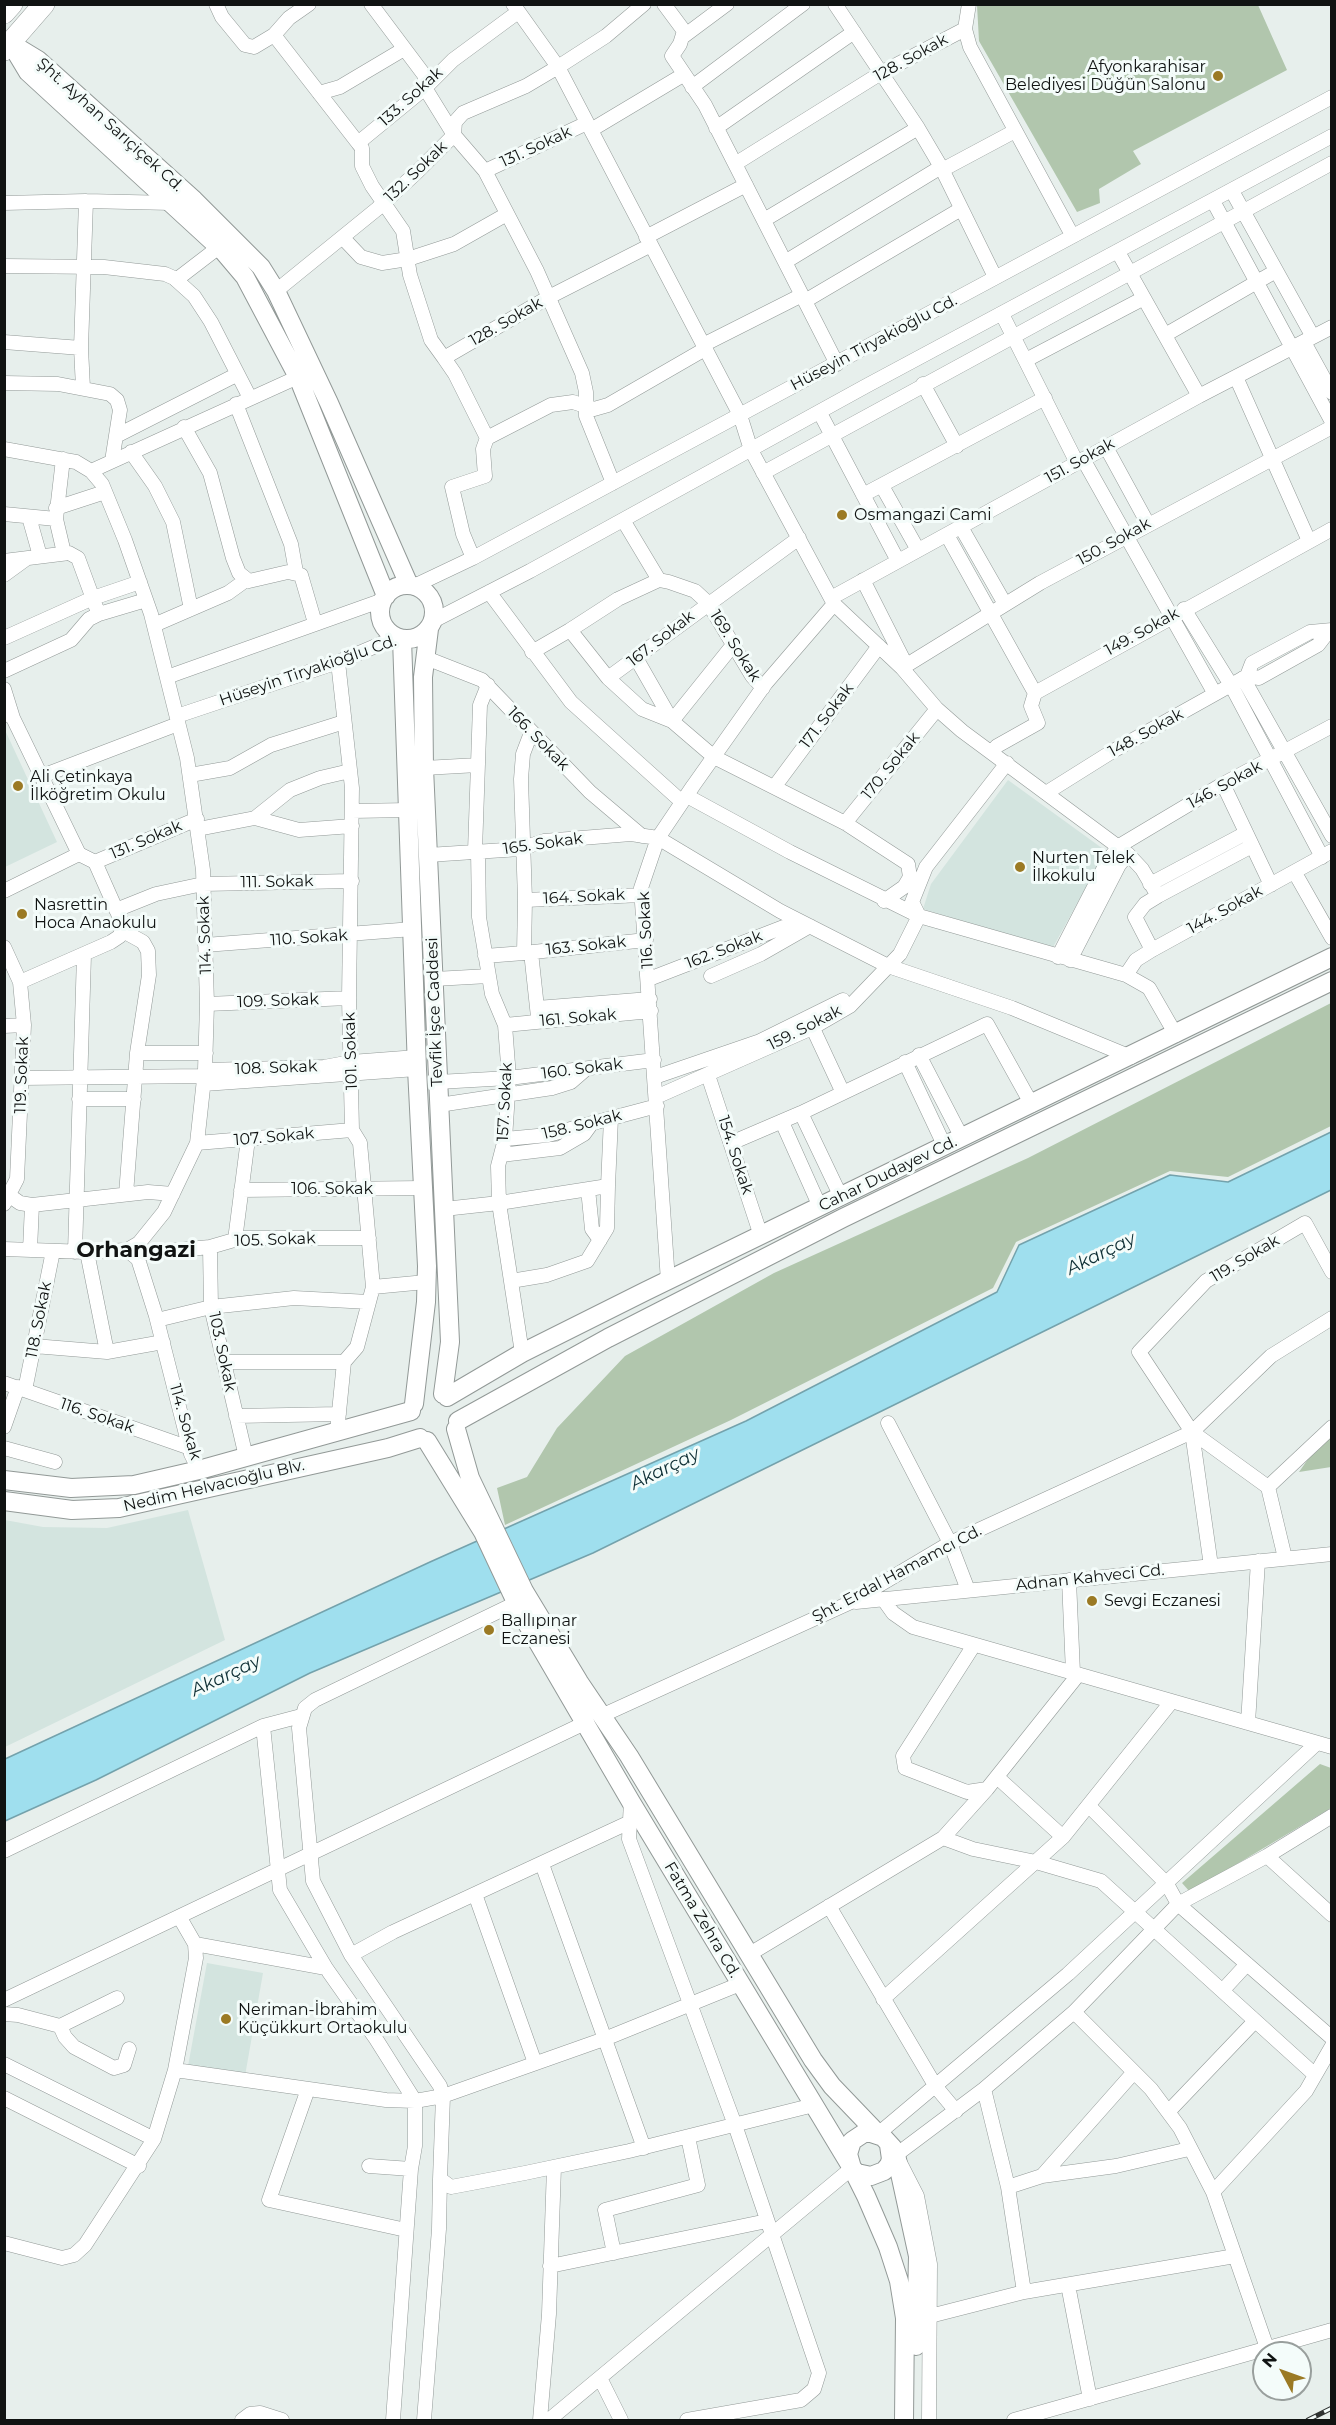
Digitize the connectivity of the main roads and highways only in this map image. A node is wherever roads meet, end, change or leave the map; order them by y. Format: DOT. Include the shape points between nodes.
graph roads {
  1 [pos="12,4"];
  2 [pos="44,4"];
  3 [pos="4,14"];
  4 [pos="6,44"];
  5 [pos="411,585"];
  6 [pos="384,598"];
  7 [pos="431,625"];
  8 [pos="400,638"];
  9 [pos="1332,957"];
  10 [pos="1332,981"];
  11 [pos="435,1020"];
  12 [pos="416,1021"];
  13 [pos="445,1396"];
  14 [pos="412,1407"];
  15 [pos="457,1425"];
  16 [pos="424,1439"];
  17 [pos="4,1480"];
  18 [pos="4,1502"];
  19 [pos="488,1531"];
  20 [pos="594,1719"];
  21 [pos="888,2145"];
  22 [pos="852,2168"];
  23 [pos="909,2388"];
  24 [pos="904,2421"];
  25 [pos="913,2421"];
  1 -- 3 [label="highway"];
  2 -- 4 [label="highway"];
  4 -- 5 [label="main road, Şht. Ayhan Sarıçiçek Cd." via="38,60 194,200 261,267 329,403"];
  4 -- 6 [label="main road, Şht. Ayhan Sarıçiçek Cd." via="28,72 219,247 255,293 298,377"];
  5 -- 6 [label="main road, Hüseyin Tiryakioğlu Cd." via="396,588"];
  5 -- 7 [label="main road" via="429,595 433,603"];
  6 -- 8 [label="main road" via="384,626"];
  7 -- 8 [label="main road, Hüseyin Tiryakioğlu Cd." via="417,637"];
  7 -- 11 [label="main road, Tevfik İşce Caddesi" via="423,677"];
  8 -- 12 [label="main road, Tevfik İşce Caddesi"];
  9 -- 13 [label="main road, Cahar Dudayev Cd." via="522,1353"];
  10 -- 15 [label="main road, Cahar Dudayev Cd." via="843,1218 608,1338"];
  11 -- 12 [label="main road"];
  11 -- 13 [label="main road, Tevfik İşce Caddesi" via="450,1342"];
  12 -- 14 [label="main road, Tevfik İşce Caddesi" via="426,1282"];
  13 -- 14 [label="main road" via="426,1394"];
  13 -- 15 [label="main road" via="456,1407"];
  14 -- 16 [label="main road" via="411,1426"];
  14 -- 17 [label="main road, Nedim Helvacıoğlu Blv." via="338,1423 246,1456 134,1485 43,1487"];
  15 -- 16 [label="main road" via="443,1440"];
  15 -- 19 [label="main road, Fatma Zehra Cd."];
  16 -- 18 [label="main road, Nedim Helvacıoğlu Blv." via="119,1508 72,1510"];
  16 -- 19 [label="main road, Fatma Zehra Cd."];
  19 -- 20 [label="main road, Fatma Zehra Cd." via="516,1594"];
  20 -- 21 [label="main road, Fatma Zehra Cd." via="813,2060"];
  20 -- 22 [label="main road, Fatma Zehra Cd." via="631,1802"];
  21 -- 22 [label="main road" via="891,2159 884,2171 871,2176"];
  21 -- 22 [label="main road" via="864,2133 852,2141 848,2154"];
  21 -- 23 [label="main road, Fatma Zehra Cd." via="918,2256"];
  22 -- 23 [label="main road, Fatma Zehra Cd." via="878,2221 898,2281 905,2318"];
  23 -- 24 [label="main road, Fatma Zehra Cd."];
  23 -- 25 [label="main road, Fatma Zehra Cd."];
}
